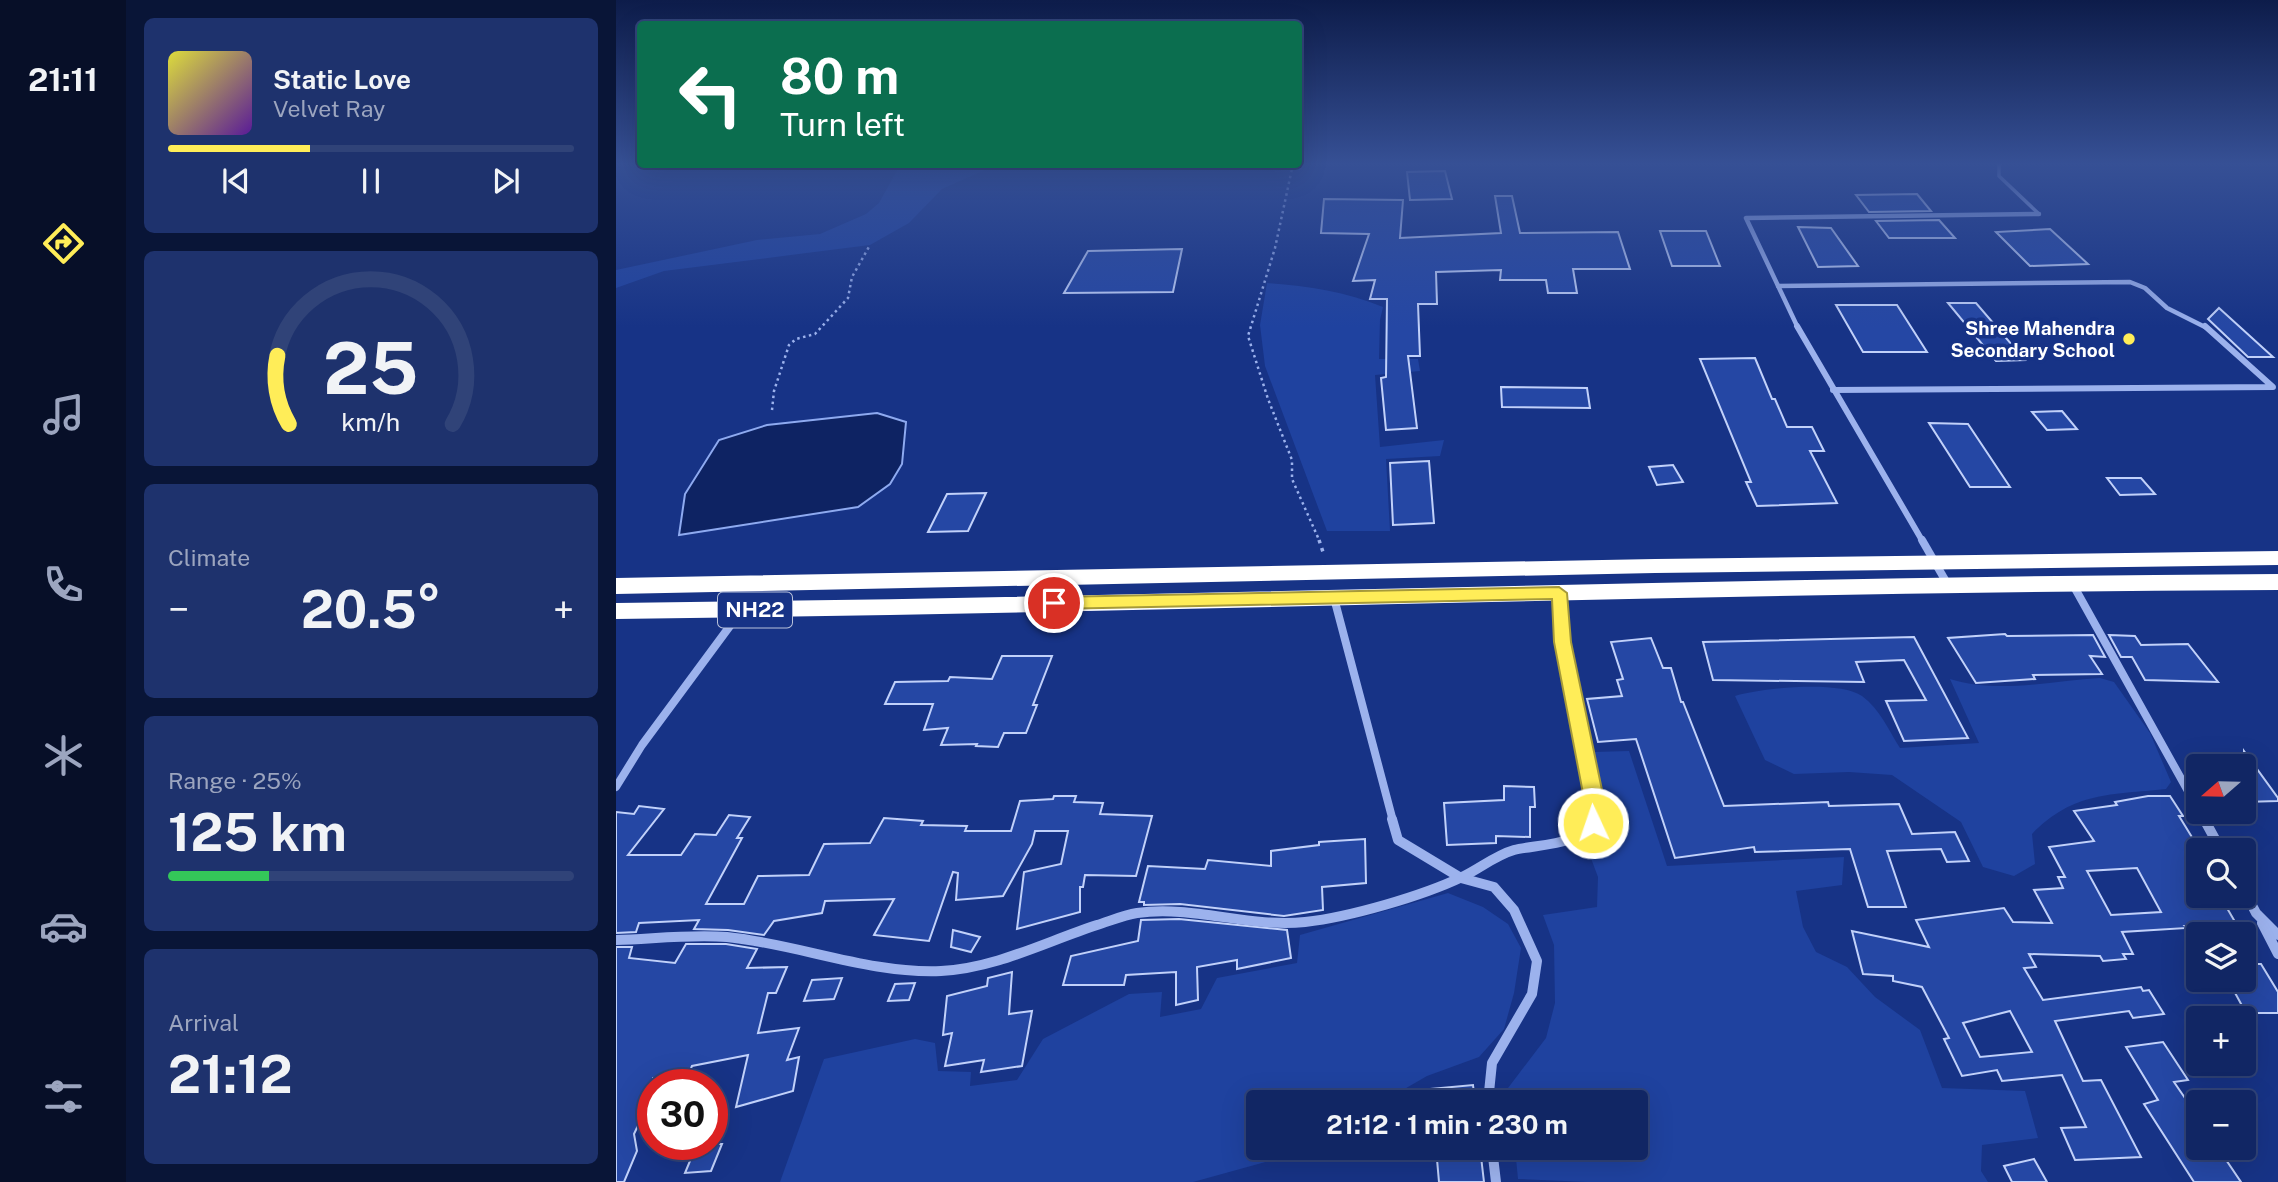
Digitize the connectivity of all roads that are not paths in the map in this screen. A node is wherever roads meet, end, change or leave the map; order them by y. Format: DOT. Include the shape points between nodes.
graph roads {
  1 [pos="1808,217"];
  2 [pos="1778,286"];
  3 [pos="1833,390"];
  4 [pos="2278,558"];
  5 [pos="1934,561"];
  6 [pos="2278,582"];
  7 [pos="2072,583"];
  8 [pos="616,586"];
  9 [pos="1948,586"];
  10 [pos="1559,593"];
  11 [pos="1334,598"];
  12 [pos="741,610"];
  13 [pos="616,611"];
  14 [pos="616,787"];
  15 [pos="2186,787"];
  16 [pos="1461,878"];
  17 [pos="2253,908"];
  18 [pos="2256,913"];
  19 [pos="2278,935"];
  20 [pos="616,940"];
  21 [pos="2278,954"];
  22 [pos="1489,1090"];
  23 [pos="1493,1160"];
  24 [pos="1496,1182"];
  1 -- 2 [label="street" via="1746,218"];
  2 -- 3 [label="street"];
  2 -- 3 [label="street" via="2130,282 2145,288 2166,309 2204,325 2273,387"];
  3 -- 5 [label="street"];
  4 -- 5 [label="highway, NH22"];
  5 -- 8 [label="highway, NH22"];
  5 -- 9 [label="street"];
  6 -- 7 [label="highway, NH22"];
  7 -- 9 [label="highway, NH22"];
  7 -- 15 [label="street"];
  9 -- 10 [label="highway, NH22"];
  10 -- 11 [label="highway, NH22"];
  10 -- 16 [label="street" via="1562,642 1596,809 1593,823 1574,838 1511,851"];
  11 -- 12 [label="highway, NH22"];
  11 -- 16 [label="street" via="1398,840"];
  12 -- 13 [label="highway, NH22"];
  12 -- 14 [label="street" via="642,744"];
  16 -- 20 [label="street" via="1391,903 1306,922 1259,923 1167,911 1135,913 1012,957 973,968 938,971 726,937"];
  16 -- 22 [label="street" via="1494,887 1514,910 1537,961 1532,994 1492,1063"];
  17 -- 18 [label="street"];
  18 -- 19 [label="street"];
  18 -- 21 [label="street"];
  23 -- 24 [label="street"];
}
